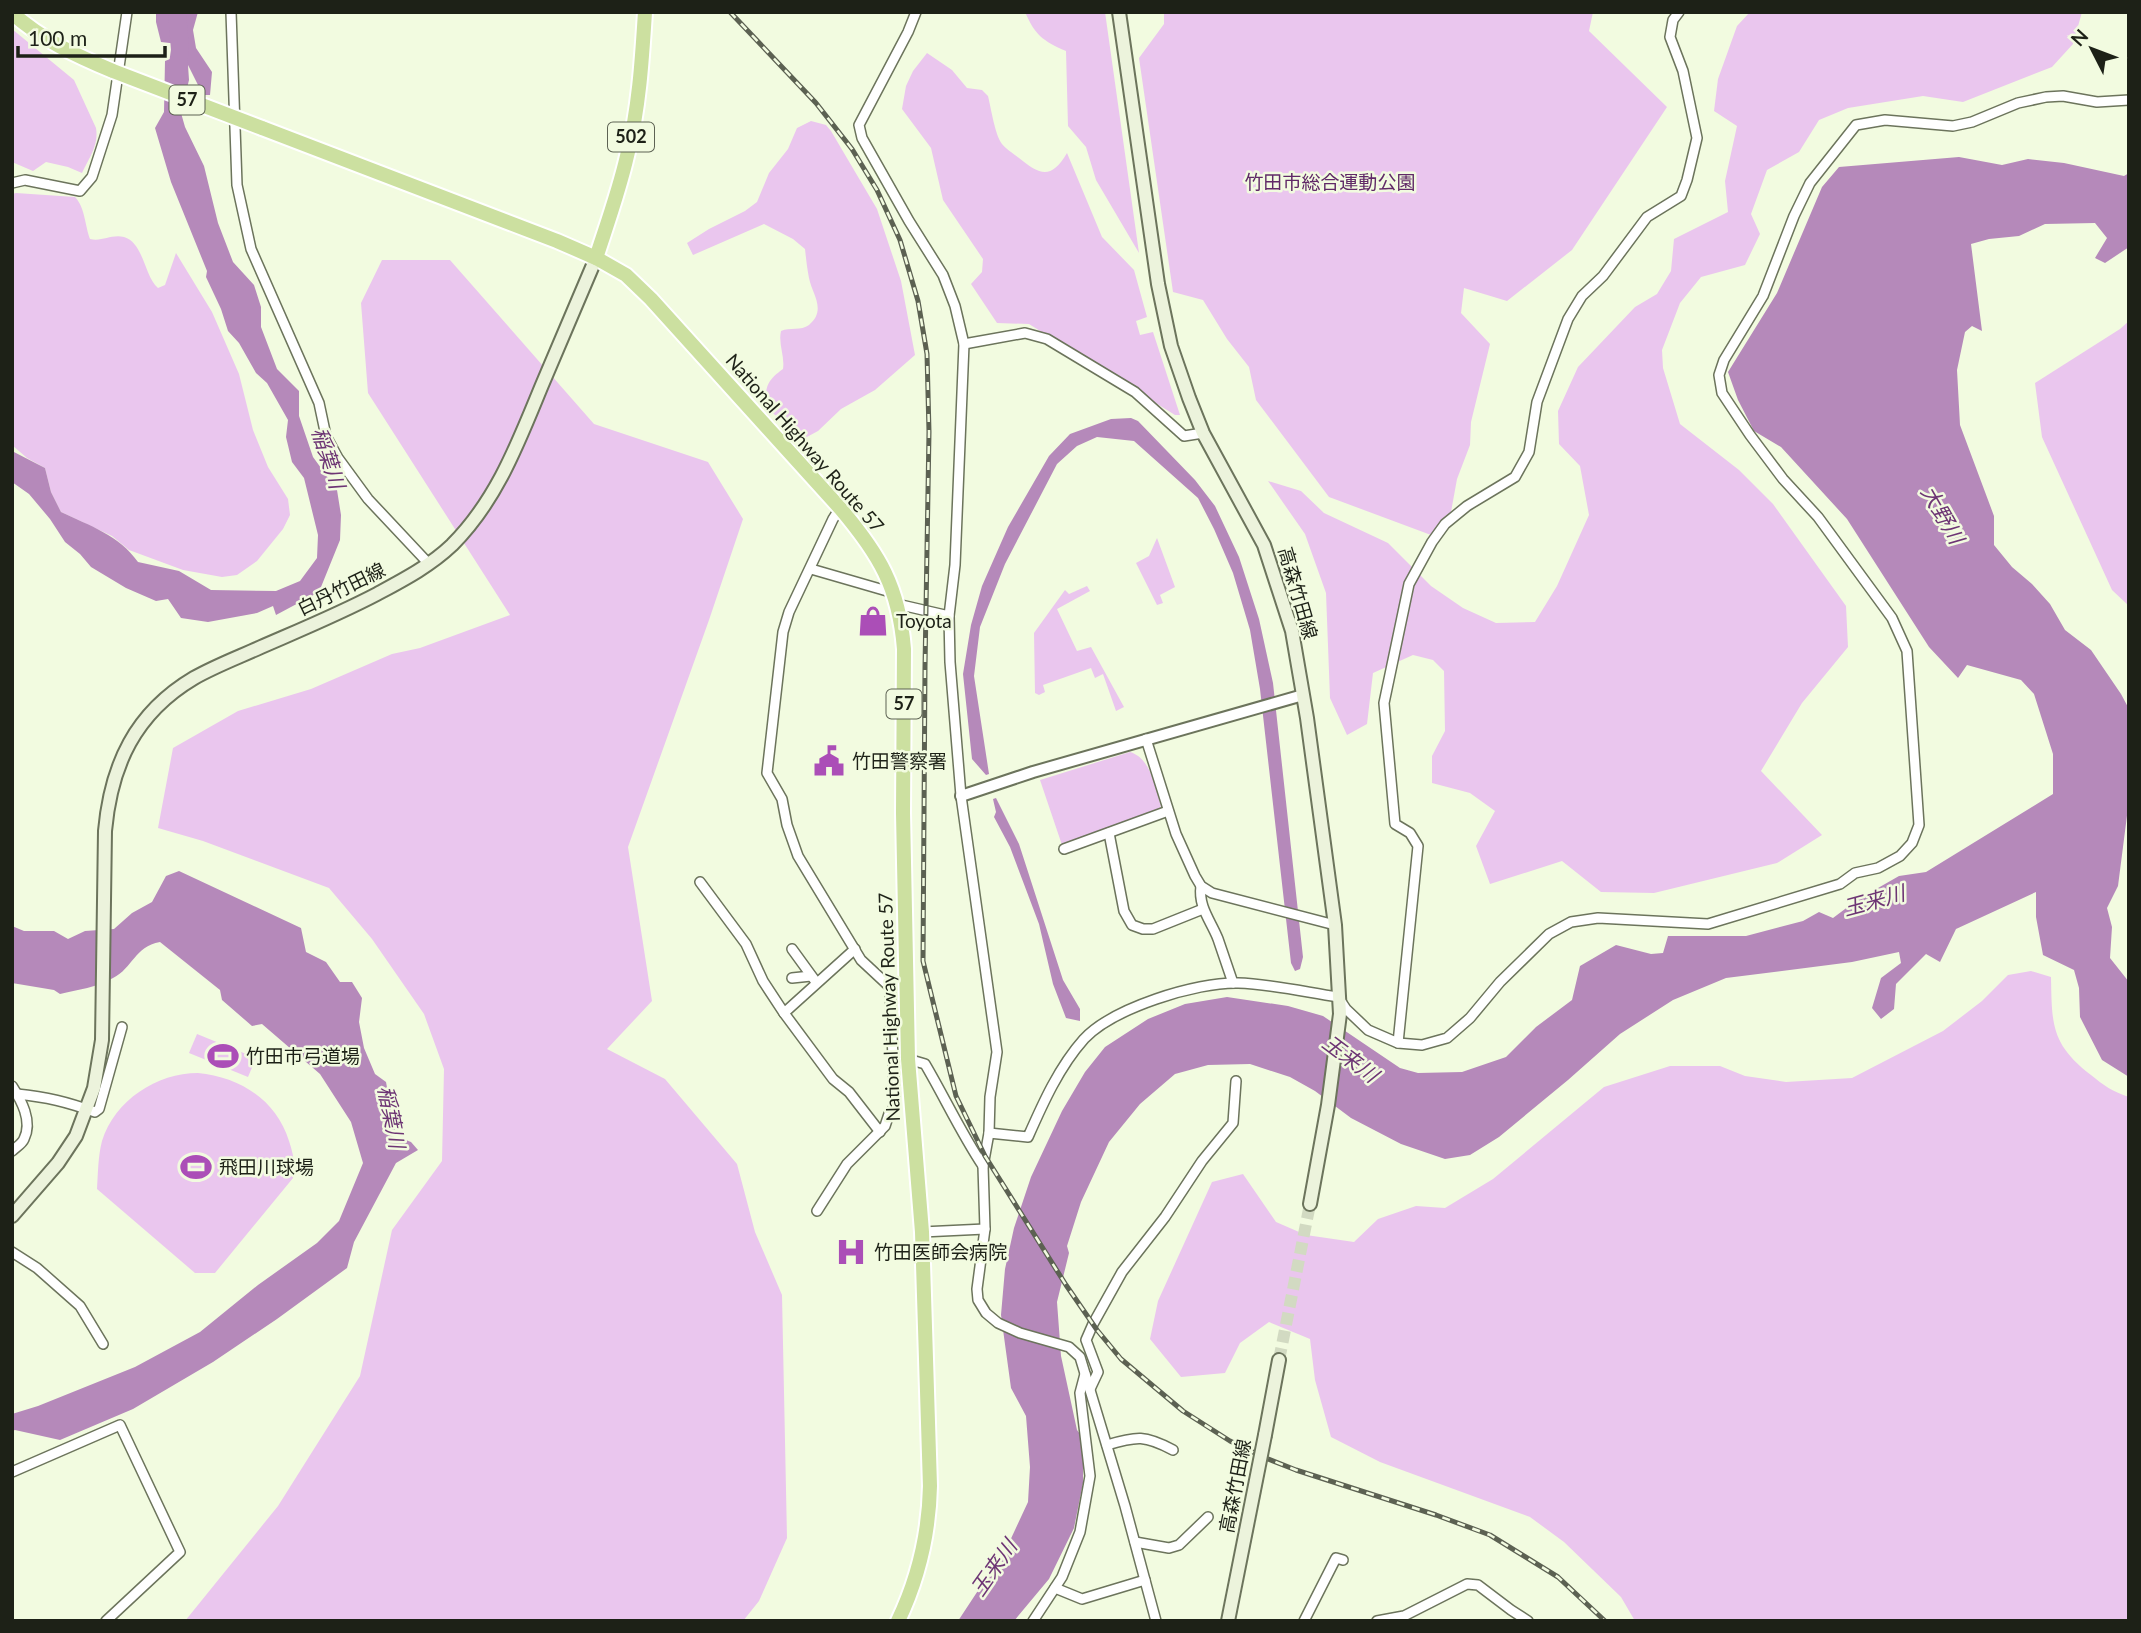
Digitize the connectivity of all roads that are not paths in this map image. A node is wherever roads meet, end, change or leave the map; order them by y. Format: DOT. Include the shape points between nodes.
graph roads {
  1 [pos="127,12"];
  2 [pos="231,12"];
  3 [pos="645,12"];
  4 [pos="916,12"];
  5 [pos="1119,12"];
  6 [pos="1679,12"];
  7 [pos="12,13"];
  8 [pos="2129,100"];
  9 [pos="12,183"];
  10 [pos="596,258"];
  11 [pos="964,344"];
  12 [pos="1203,433"];
  13 [pos="840,508"];
  14 [pos="429,564"];
  15 [pos="811,569"];
  16 [pos="895,599"];
  17 [pos="949,616"];
  18 [pos="1303,695"];
  19 [pos="1146,739"];
  20 [pos="961,796"];
  21 [pos="1168,811"];
  22 [pos="1109,833"];
  23 [pos="1064,849"];
  24 [pos="700,882"];
  25 [pos="1201,886"];
  26 [pos="1203,909"];
  27 [pos="1335,925"];
  28 [pos="792,949"];
  29 [pos="855,949"];
  30 [pos="792,978"];
  31 [pos="814,979"];
  32 [pos="1233,983"];
  33 [pos="1338,997"];
  34 [pos="784,1013"];
  35 [pos="121,1027"];
  36 [pos="1398,1043"];
  37 [pos="908,1059"];
  38 [pos="1236,1081"];
  39 [pos="15,1090"];
  40 [pos="87,1109"];
  41 [pos="880,1132"];
  42 [pos="989,1133"];
  43 [pos="12,1150"];
  44 [pos="983,1166"];
  45 [pos="1310,1204"];
  46 [pos="817,1211"];
  47 [pos="12,1216"];
  48 [pos="985,1229"];
  49 [pos="922,1232"];
  50 [pos="12,1252"];
  51 [pos="103,1344"];
  52 [pos="1279,1360"];
  53 [pos="1086,1373"];
  54 [pos="1090,1389"];
  55 [pos="1107,1445"];
  56 [pos="1173,1450"];
  57 [pos="12,1472"];
  58 [pos="1208,1517"];
  59 [pos="1135,1542"];
  60 [pos="1343,1560"];
  61 [pos="1145,1580"];
  62 [pos="1055,1588"];
  63 [pos="1405,1619"];
  64 [pos="1036,1620"];
  65 [pos="106,1621"];
  66 [pos="898,1621"];
  67 [pos="1157,1621"];
  68 [pos="1228,1621"];
  69 [pos="1304,1621"];
  70 [pos="1377,1621"];
  71 [pos="1528,1621"];
  1 -- 9 [label="street" via="112,114 92,177 80,191 25,180"];
  2 -- 14 [label="street" via="237,184 251,250 319,403 326,436 338,458 368,499"];
  3 -- 10 [label="highway, 502" via="628,153"];
  4 -- 11 [label="street" via="859,125 862,138 943,275"];
  5 -- 12 [label="main road, 高森竹田線" via="1166,325"];
  6 -- 36 [label="street" via="1670,37 1683,71 1697,138 1681,196 1647,217 1568,319 1537,402 1529,452 1515,477 1445,524 1409,584 1384,703 1395,824 1410,833 1418,846"];
  7 -- 10 [label="highway, National Highway Route 57 / 57, bridge" via="42,37 83,59"];
  8 -- 36 [label="street" via="2046,97 1953,126 1885,120 1856,125 1810,183 1763,296 1719,375 1722,393 1744,427 1892,618 1907,651 1919,825 1912,843 1900,856 1855,873 1840,884 1708,924 1598,918 1571,922 1549,934 1447,1038 1422,1045"];
  10 -- 13 [label="highway, National Highway Route 57 / 57" via="626,275 651,299"];
  10 -- 14 [label="main road, 白丹竹田線" via="501,480 472,523"];
  11 -- 12 [label="street" via="1025,333 1047,339 1135,392 1184,436"];
  11 -- 17 [label="street"];
  12 -- 18 [label="main road, 高森竹田線" via="1264,545 1292,631"];
  13 -- 15 [label="street"];
  13 -- 16 [label="highway, National Highway Route 57 / 57" via="877,557"];
  14 -- 40 [label="main road, 白丹竹田線" via="362,602 195,677 165,699 130,741 110,791 104,831 102,1040"];
  15 -- 16 [label="street"];
  15 -- 29 [label="street" via="783,632 767,774 782,799 797,856"];
  16 -- 17 [label="street"];
  16 -- 37 [label="highway, National Highway Route 57 / 57" via="904,649"];
  17 -- 20 [label="street"];
  18 -- 19 [label="street"];
  18 -- 27 [label="main road, 高森竹田線"];
  19 -- 20 [label="street"];
  19 -- 21 [label="street"];
  20 -- 42 [label="street" via="997,1052"];
  21 -- 22 [label="street"];
  21 -- 25 [label="street"];
  22 -- 23 [label="street"];
  22 -- 26 [label="street" via="1124,911 1132,925 1153,929"];
  24 -- 34 [label="street" via="746,944"];
  25 -- 26 [label="street"];
  25 -- 27 [label="street" via="1212,893"];
  26 -- 32 [label="street"];
  27 -- 33 [label="main road, 高森竹田線"];
  28 -- 31 [label="street"];
  29 -- 31 [label="street"];
  29 -- 41 [label="street" via="890,987 895,1106"];
  30 -- 31 [label="street"];
  31 -- 34 [label="street"];
  32 -- 33 [label="street"];
  32 -- 42 [label="street" via="1191,989 1126,1011 1086,1037 1072,1055 1028,1137"];
  33 -- 36 [label="street" via="1368,1030"];
  33 -- 45 [label="main road, 高森竹田線" via="1340,1014 1325,1127"];
  34 -- 41 [label="street"];
  35 -- 40 [label="street" via="102,1103 95,1112"];
  37 -- 44 [label="street" via="925,1065"];
  37 -- 49 [label="highway, National Highway Route 57 / 57"];
  38 -- 54 [label="street" via="1233,1123 1122,1272 1093,1324 1086,1340 1098,1372"];
  39 -- 40 [label="street"];
  39 -- 43 [label="street" via="26,1114 25,1136"];
  40 -- 47 [label="main road" via="58,1163"];
  41 -- 46 [label="street" via="847,1164"];
  42 -- 44 [label="street"];
  44 -- 48 [label="street"];
  48 -- 49 [label="street"];
  48 -- 53 [label="street" via="977,1289 986,1313 1020,1333 1069,1348 1080,1357"];
  49 -- 66 [label="highway, National Highway Route 57 / 57" via="929,1511 922,1557"];
  50 -- 51 [label="street" via="80,1306"];
  52 -- 68 [label="main road, 高森竹田線, bridge"];
  53 -- 54 [label="street"];
  53 -- 62 [label="street" via="1080,1393 1090,1476 1080,1532"];
  54 -- 55 [label="street"];
  55 -- 56 [label="street" via="1134,1437"];
  55 -- 59 [label="street"];
  57 -- 65 [label="street" via="120,1425 180,1552"];
  58 -- 59 [label="street" via="1179,1545 1169,1548"];
  59 -- 61 [label="street"];
  60 -- 69 [label="street" via="1336,1558"];
  61 -- 62 [label="street" via="1082,1599"];
  61 -- 67 [label="street"];
  62 -- 64 [label="street"];
  63 -- 70 [label="street"];
  63 -- 71 [label="street" via="1467,1584 1478,1585"];
}
